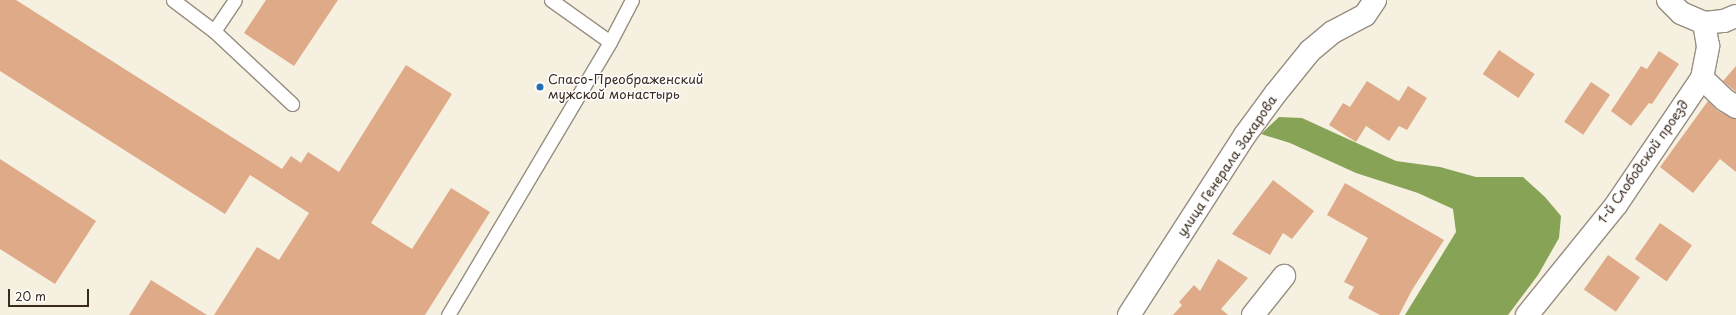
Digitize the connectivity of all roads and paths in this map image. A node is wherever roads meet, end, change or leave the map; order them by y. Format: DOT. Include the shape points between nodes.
graph roads {
  1 [pos="173,0"];
  2 [pos="235,0"];
  3 [pos="551,0"];
  4 [pos="632,0"];
  5 [pos="1376,0"];
  6 [pos="1668,0"];
  7 [pos="1736,16"];
  8 [pos="1704,23"];
  9 [pos="214,31"];
  10 [pos="610,42"];
  11 [pos="1702,78"];
  12 [pos="292,104"];
  13 [pos="1736,107"];
  14 [pos="1284,276"];
  15 [pos="448,315"];
  16 [pos="1129,315"];
  17 [pos="1253,315"];
  18 [pos="1527,315"];
  1 -- 9 [label="lane"];
  2 -- 9 [label="lane"];
  3 -- 10 [label="lane"];
  4 -- 10 [label="lane"];
  5 -- 16 [label="street, улица Генерала Захарова" via="1364,15 1333,32 1310,51 1276,93 1245,135"];
  6 -- 8 [label="street" via="1681,13"];
  7 -- 8 [label="street" via="1724,21"];
  8 -- 11 [label="street, 1-й Слободской проезд" via="1708,46"];
  9 -- 12 [label="lane"];
  10 -- 15 [label="lane"];
  11 -- 13 [label="street"];
  11 -- 18 [label="street, 1-й Слободской проезд" via="1616,205"];
  14 -- 17 [label="street"];
}
